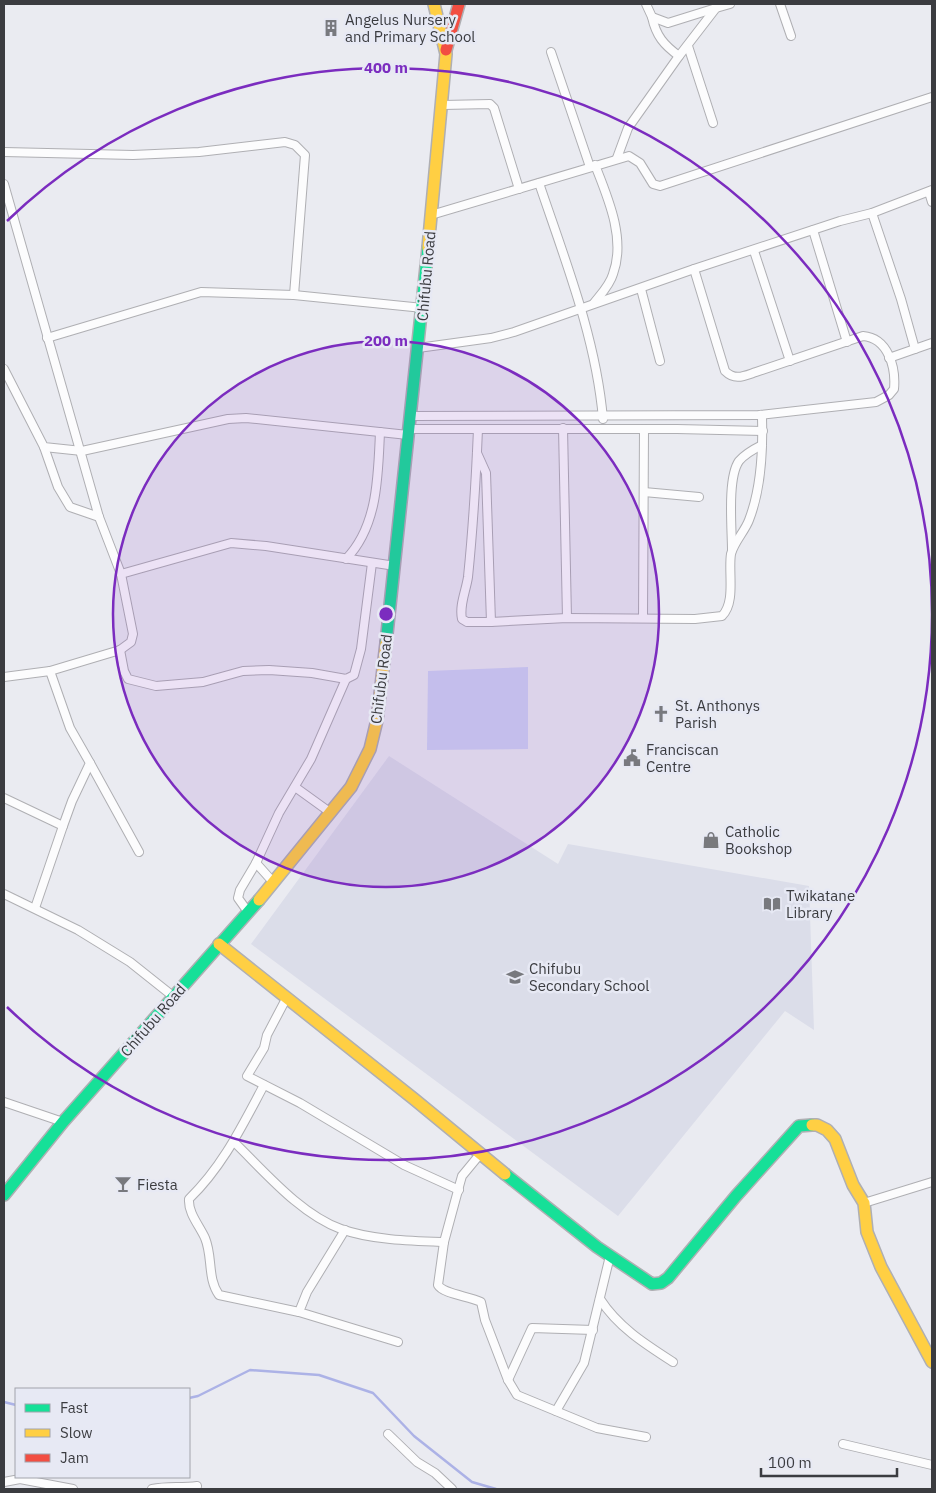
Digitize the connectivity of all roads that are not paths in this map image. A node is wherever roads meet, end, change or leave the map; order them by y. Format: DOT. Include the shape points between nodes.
graph roads {
  1 [pos="434,4"];
  2 [pos="459,4"];
  3 [pos="646,4"];
  4 [pos="730,4"];
  5 [pos="780,4"];
  6 [pos="716,8"];
  7 [pos="652,17"];
  8 [pos="791,36"];
  9 [pos="688,46"];
  10 [pos="550,52"];
  11 [pos="446,54"];
  12 [pos="680,56"];
  13 [pos="932,97"];
  14 [pos="443,105"];
  15 [pos="713,123"];
  16 [pos="4,152"];
  17 [pos="618,158"];
  18 [pos="593,166"];
  19 [pos="540,183"];
  20 [pos="4,184"];
  21 [pos="519,189"];
  22 [pos="930,191"];
  23 [pos="932,202"];
  24 [pos="872,214"];
  25 [pos="431,215"];
  26 [pos="813,230"];
  27 [pos="754,251"];
  28 [pos="694,269"];
  29 [pos="641,289"];
  30 [pos="294,295"];
  31 [pos="594,303"];
  32 [pos="581,307"];
  33 [pos="423,308"];
  34 [pos="47,338"];
  35 [pos="847,342"];
  36 [pos="932,343"];
  37 [pos="418,348"];
  38 [pos="915,349"];
  39 [pos="889,358"];
  40 [pos="660,361"];
  41 [pos="790,361"];
  42 [pos="4,369"];
  43 [pos="760,415"];
  44 [pos="410,416"];
  45 [pos="527,416"];
  46 [pos="603,416"];
  47 [pos="678,417"];
  48 [pos="528,428"];
  49 [pos="563,428"];
  50 [pos="604,428"];
  51 [pos="677,428"];
  52 [pos="478,429"];
  53 [pos="644,429"];
  54 [pos="763,431"];
  55 [pos="380,432"];
  56 [pos="408,432"];
  57 [pos="762,445"];
  58 [pos="44,447"];
  59 [pos="82,451"];
  60 [pos="477,453"];
  61 [pos="644,492"];
  62 [pos="699,498"];
  63 [pos="99,517"];
  64 [pos="732,551"];
  65 [pos="346,559"];
  66 [pos="372,563"];
  67 [pos="395,566"];
  68 [pos="121,574"];
  69 [pos="567,618"];
  70 [pos="643,618"];
  71 [pos="491,622"];
  72 [pos="120,650"];
  73 [pos="50,672"];
  74 [pos="4,677"];
  75 [pos="346,679"];
  76 [pos="90,763"];
  77 [pos="295,787"];
  78 [pos="4,798"];
  79 [pos="331,813"];
  80 [pos="63,826"];
  81 [pos="139,852"];
  82 [pos="256,863"];
  83 [pos="274,883"];
  84 [pos="4,894"];
  85 [pos="34,908"];
  86 [pos="248,912"];
  87 [pos="219,944"];
  88 [pos="174,997"];
  89 [pos="287,998"];
  90 [pos="264,1086"];
  91 [pos="4,1102"];
  92 [pos="63,1122"];
  93 [pos="234,1142"];
  94 [pos="481,1153"];
  95 [pos="932,1182"];
  96 [pos="459,1190"];
  97 [pos="4,1195"];
  98 [pos="864,1203"];
  99 [pos="345,1230"];
  100 [pos="444,1242"];
  101 [pos="610,1256"];
  102 [pos="600,1299"];
  103 [pos="299,1312"];
  104 [pos="593,1330"];
  105 [pos="398,1342"];
  106 [pos="673,1362"];
  107 [pos="932,1362"];
  108 [pos="508,1380"];
  109 [pos="556,1411"];
  110 [pos="388,1434"];
  111 [pos="646,1437"];
  112 [pos="843,1444"];
  113 [pos="932,1465"];
  114 [pos="4,1482"];
  115 [pos="197,1486"];
  116 [pos="73,1489"];
  117 [pos="152,1489"];
  118 [pos="452,1489"];
  1 -- 11 [label="main road, Chifubu Road"];
  2 -- 11 [label="main road"];
  3 -- 7 [label="street"];
  4 -- 6 [label="street"];
  5 -- 8 [label="street"];
  6 -- 7 [label="street" via="668,23"];
  6 -- 9 [label="street"];
  7 -- 12 [label="street" via="660,41"];
  9 -- 12 [label="street"];
  9 -- 15 [label="street"];
  10 -- 18 [label="street"];
  11 -- 14 [label="main road, Chifubu Road"];
  12 -- 17 [label="street" via="628,128"];
  13 -- 17 [label="street" via="660,186 653,184 640,163 629,156"];
  14 -- 21 [label="street" via="490,104 494,108"];
  14 -- 25 [label="main road, Chifubu Road"];
  16 -- 30 [label="street" via="133,155 199,152 285,142 295,145 306,155"];
  17 -- 18 [label="street"];
  18 -- 19 [label="street"];
  18 -- 31 [label="street" via="615,222 616,250 613,276"];
  19 -- 21 [label="street"];
  19 -- 32 [label="street"];
  20 -- 34 [label="street"];
  21 -- 25 [label="street"];
  22 -- 23 [label="street"];
  22 -- 24 [label="street"];
  24 -- 26 [label="street"];
  24 -- 38 [label="street"];
  25 -- 33 [label="main road, Chifubu Road"];
  26 -- 27 [label="street"];
  26 -- 35 [label="street"];
  27 -- 28 [label="street"];
  27 -- 41 [label="street"];
  28 -- 29 [label="street"];
  28 -- 41 [label="street" via="725,371 731,377 738,378"];
  29 -- 31 [label="street"];
  29 -- 40 [label="street"];
  30 -- 33 [label="street"];
  30 -- 34 [label="street" via="201,292"];
  31 -- 32 [label="street"];
  32 -- 37 [label="street" via="491,338"];
  32 -- 46 [label="street" via="600,384"];
  33 -- 37 [label="main road, Chifubu Road"];
  34 -- 59 [label="street"];
  35 -- 39 [label="street" via="863,336 874,337 882,342"];
  35 -- 41 [label="street"];
  36 -- 38 [label="street"];
  37 -- 44 [label="main road, Chifubu Road"];
  38 -- 39 [label="street"];
  39 -- 43 [label="street" via="894,370 894,390 876,402"];
  42 -- 58 [label="street"];
  43 -- 47 [label="street"];
  43 -- 54 [label="street"];
  44 -- 45 [label="street"];
  44 -- 56 [label="main road, Chifubu Road"];
  45 -- 46 [label="street"];
  45 -- 48 [label="street"];
  46 -- 47 [label="street"];
  46 -- 50 [label="street"];
  47 -- 51 [label="street"];
  48 -- 49 [label="street"];
  48 -- 52 [label="street"];
  49 -- 50 [label="street"];
  49 -- 69 [label="street"];
  50 -- 53 [label="street"];
  51 -- 53 [label="street"];
  51 -- 54 [label="street"];
  52 -- 56 [label="street"];
  52 -- 60 [label="street"];
  53 -- 61 [label="street"];
  54 -- 57 [label="street"];
  55 -- 56 [label="street"];
  55 -- 59 [label="street" via="246,418 228,419"];
  55 -- 65 [label="street" via="372,510 358,546"];
  56 -- 67 [label="main road, Chifubu Road"];
  57 -- 64 [label="street" via="755,502 749,521"];
  57 -- 64 [label="street" via="740,461 735,471"];
  58 -- 59 [label="street"];
  58 -- 63 [label="street" via="58,487 70,507"];
  59 -- 63 [label="street"];
  60 -- 71 [label="street" via="486,473"];
  60 -- 71 [label="street" via="467,579 461,611 462,619 467,622"];
  61 -- 62 [label="street"];
  61 -- 70 [label="street"];
  63 -- 68 [label="street"];
  64 -- 70 [label="street" via="729,607 722,616"];
  65 -- 66 [label="street"];
  65 -- 68 [label="street" via="266,546 231,544"];
  66 -- 67 [label="street"];
  66 -- 75 [label="street" via="361,649 354,675"];
  67 -- 79 [label="main road, Chifubu Road" via="377,720 370,749 351,787"];
  68 -- 72 [label="street" via="133,634 131,642"];
  69 -- 70 [label="street"];
  69 -- 71 [label="street"];
  72 -- 73 [label="street"];
  72 -- 75 [label="street" via="128,679 146,685 203,682 223,675 268,670"];
  73 -- 74 [label="street"];
  73 -- 76 [label="street" via="70,728"];
  75 -- 77 [label="street" via="311,759"];
  76 -- 80 [label="street"];
  76 -- 81 [label="street"];
  77 -- 79 [label="street"];
  77 -- 82 [label="street" via="278,812"];
  78 -- 80 [label="street"];
  79 -- 83 [label="main road, Chifubu Road"];
  80 -- 85 [label="street"];
  82 -- 83 [label="street"];
  82 -- 86 [label="street" via="238,898"];
  83 -- 86 [label="main road, Chifubu Road"];
  84 -- 85 [label="street"];
  85 -- 88 [label="street" via="130,962"];
  86 -- 87 [label="main road, Chifubu Road"];
  87 -- 88 [label="main road, Chifubu Road"];
  87 -- 89 [label="main road"];
  88 -- 92 [label="main road, Chifubu Road"];
  89 -- 90 [label="street" via="247,1076"];
  89 -- 94 [label="main road"];
  90 -- 93 [label="street"];
  90 -- 96 [label="street" via="300,1103 404,1165"];
  91 -- 92 [label="street"];
  92 -- 97 [label="main road, Chifubu Road"];
  93 -- 99 [label="street" via="291,1198"];
  93 -- 103 [label="street" via="216,1171 189,1198 188,1206 206,1240 212,1286 219,1295"];
  94 -- 96 [label="street" via="462,1176"];
  94 -- 101 [label="main road"];
  95 -- 98 [label="street"];
  96 -- 100 [label="street"];
  98 -- 101 [label="main road" via="834,1139 827,1130 806,1124 791,1133 661,1283 652,1284"];
  98 -- 107 [label="main road" via="867,1232 881,1267"];
  99 -- 100 [label="street" via="406,1241"];
  99 -- 103 [label="street" via="312,1283"];
  100 -- 108 [label="street" via="438,1286 444,1292 469,1296 481,1302"];
  101 -- 102 [label="street"];
  102 -- 104 [label="street"];
  102 -- 106 [label="street" via="611,1316"];
  103 -- 105 [label="street"];
  104 -- 108 [label="street" via="532,1328"];
  104 -- 109 [label="street" via="584,1363"];
  108 -- 109 [label="street" via="517,1395"];
  109 -- 111 [label="street" via="597,1428"];
  110 -- 118 [label="street"];
  112 -- 113 [label="street"];
  114 -- 116 [label="street" via="20,1479"];
  115 -- 117 [label="street"];
}
